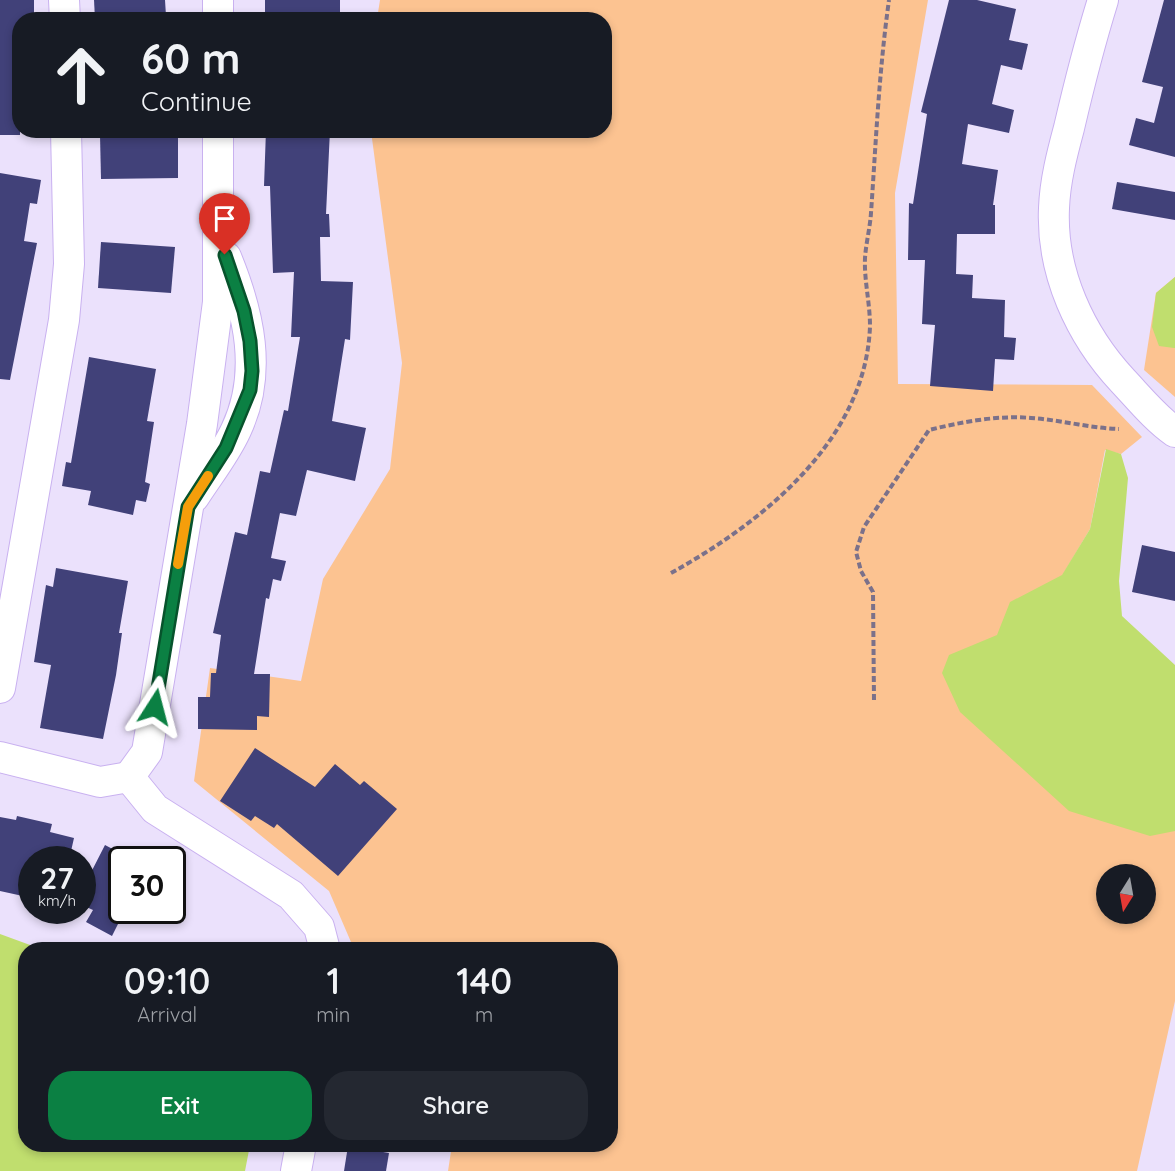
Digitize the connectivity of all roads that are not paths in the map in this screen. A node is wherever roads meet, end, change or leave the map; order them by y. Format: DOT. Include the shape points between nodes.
graph roads {
  1 [pos="1103,0"];
  2 [pos="66,138"];
  3 [pos="218,138"];
  4 [pos="218,238"];
  5 [pos="1175,432"];
  6 [pos="188,507"];
  7 [pos="0,688"];
  8 [pos="0,757"];
  9 [pos="129,777"];
  10 [pos="323,942"];
  11 [pos="300,1152"];
  12 [pos="297,1171"];
  1 -- 5 [label="street" via="1059,168 1055,232 1072,306 1107,363"];
  2 -- 7 [label="street" via="69,264 64,320"];
  3 -- 4 [label="street"];
  4 -- 6 [label="street" via="218,302"];
  4 -- 6 [label="street" via="244,311 252,371 236,429"];
  6 -- 9 [label="street" via="147,752"];
  8 -- 9 [label="street" via="100,782"];
  9 -- 10 [label="street" via="155,809 291,895 319,927"];
  11 -- 12 [label="street"];
}
